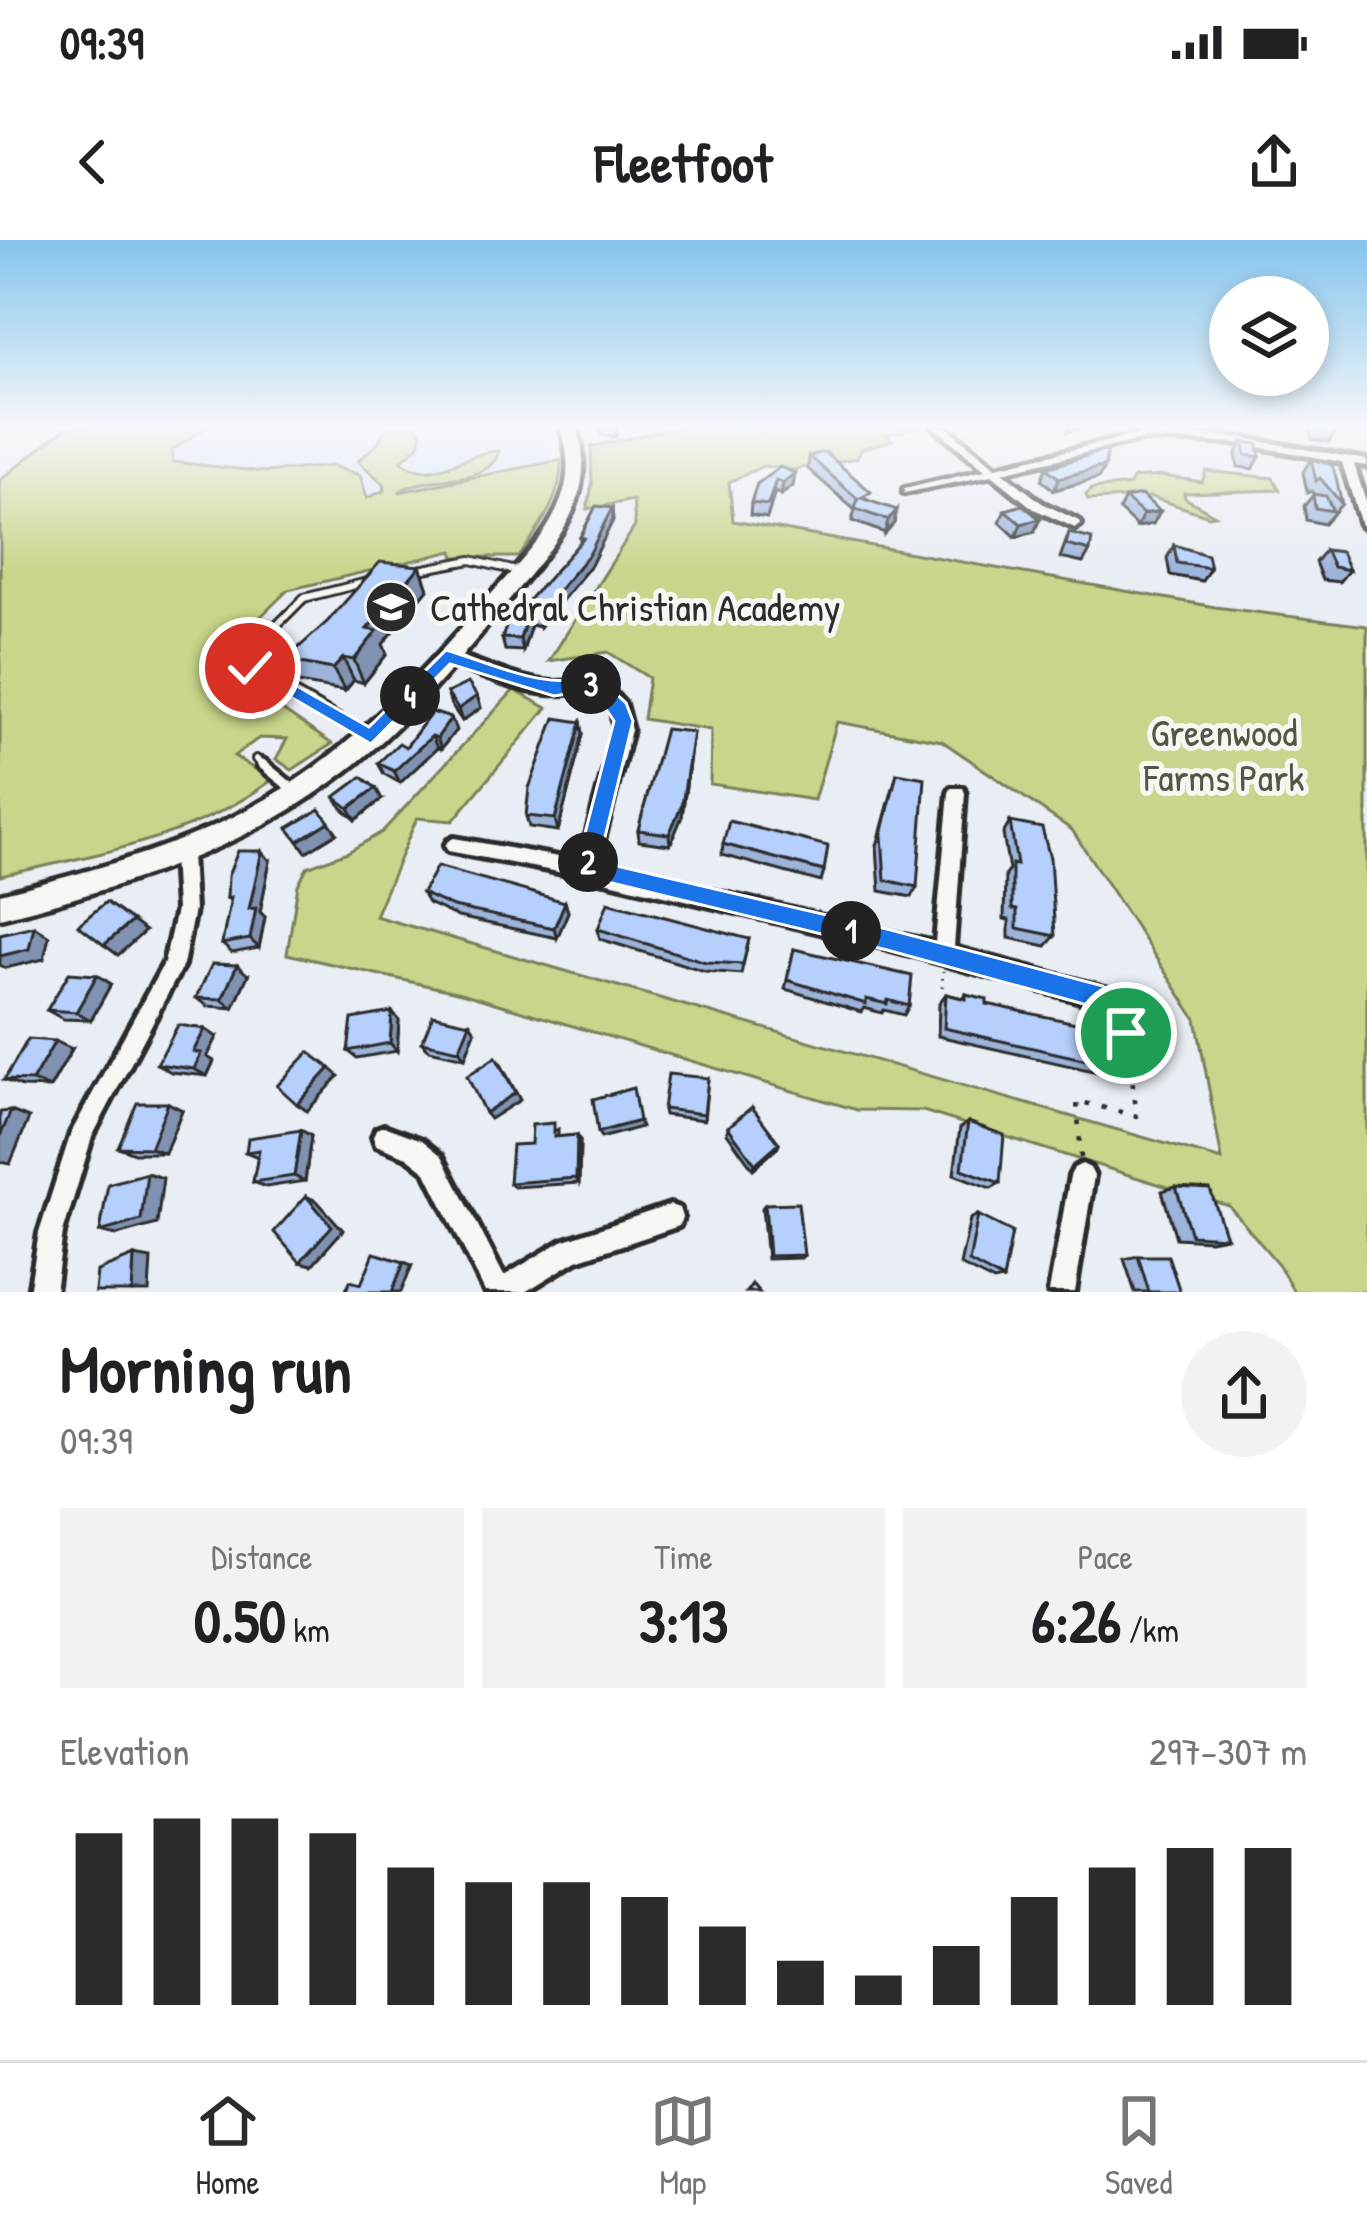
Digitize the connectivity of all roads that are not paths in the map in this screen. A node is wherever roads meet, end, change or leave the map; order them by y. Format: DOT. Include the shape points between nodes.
graph roads {
  1 [pos="575,475"];
  2 [pos="969,475"];
  3 [pos="1000,475"];
  4 [pos="1352,475"];
  5 [pos="908,491"];
  6 [pos="1075,524"];
  7 [pos="1367,525"];
  8 [pos="521,572"];
  9 [pos="395,575"];
  10 [pos="374,580"];
  11 [pos="446,656"];
  12 [pos="371,737"];
  13 [pos="256,759"];
  14 [pos="957,793"];
  15 [pos="298,794"];
  16 [pos="454,846"];
  17 [pos="182,854"];
  18 [pos="586,868"];
  19 [pos="0,906"];
  20 [pos="944,955"];
  21 [pos="1108,999"];
  22 [pos="384,1137"];
  23 [pos="1082,1176"];
  24 [pos="670,1216"];
  25 [pos="42,1292"];
  26 [pos="499,1292"];
  27 [pos="1062,1292"];
  1 -- 8 [label="street" via="560,524"];
  2 -- 5 [label="street"];
  3 -- 6 [label="street"];
  4 -- 7 [label="street"];
  8 -- 9 [label="lane" via="471,560"];
  8 -- 11 [label="street"];
  10 -- 12 [label="lane" via="304,598 246,656 250,668"];
  11 -- 12 [label="street"];
  11 -- 18 [label="street" via="554,689 596,682 619,708 623,730"];
  12 -- 15 [label="street"];
  13 -- 15 [label="lane"];
  14 -- 20 [label="street"];
  15 -- 17 [label="street"];
  16 -- 18 [label="street"];
  17 -- 19 [label="street"];
  17 -- 25 [label="street" via="185,910 172,964 82,1133"];
  18 -- 20 [label="street"];
  20 -- 21 [label="street"];
  22 -- 26 [label="street" via="434,1164"];
  23 -- 27 [label="street"];
  24 -- 26 [label="street" via="571,1250"];
}
